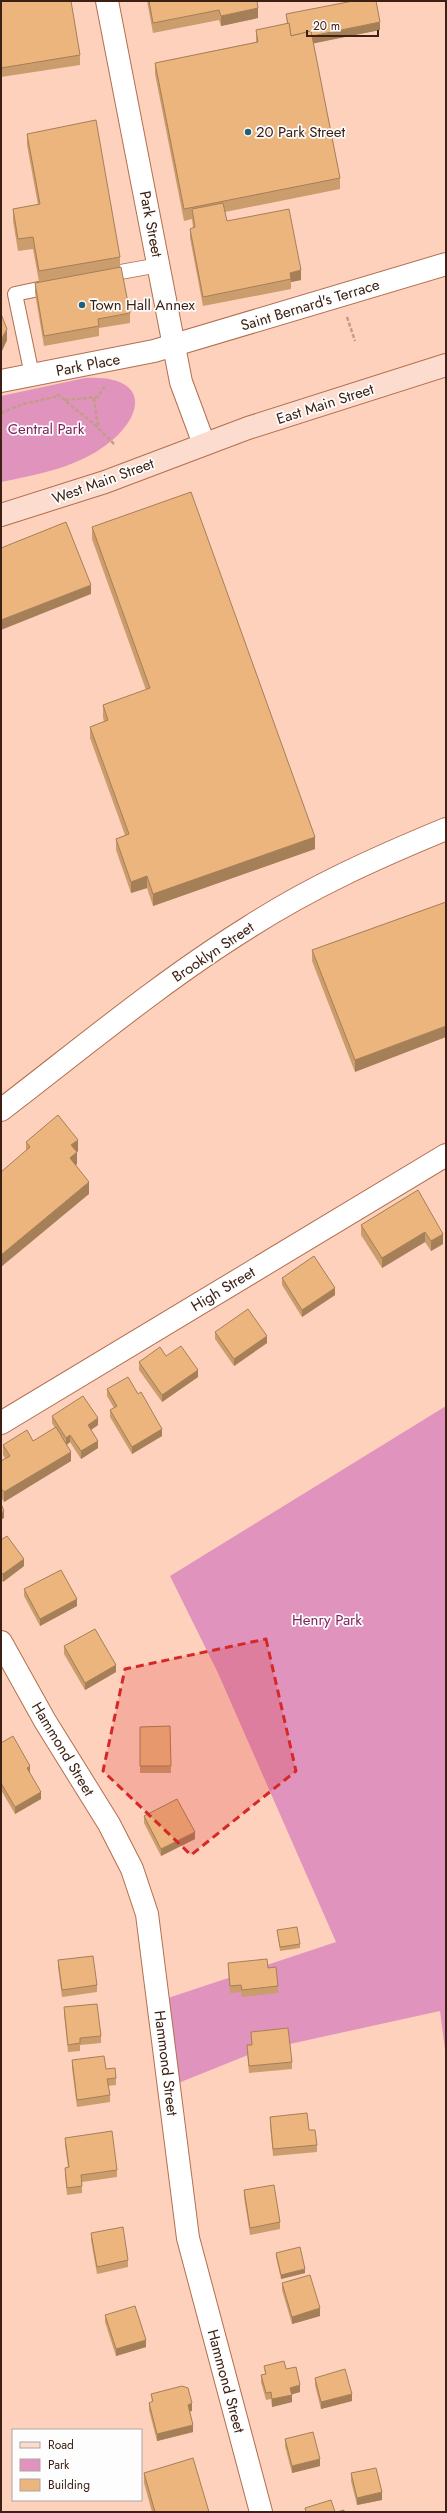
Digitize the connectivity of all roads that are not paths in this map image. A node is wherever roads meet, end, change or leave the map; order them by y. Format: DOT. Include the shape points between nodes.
graph roads {
  1 [pos="107,1"];
  2 [pos="446,264"];
  3 [pos="159,265"];
  4 [pos="90,279"];
  5 [pos="67,283"];
  6 [pos="174,346"];
  7 [pos="446,365"];
  8 [pos="32,375"];
  9 [pos="1,381"];
  10 [pos="204,444"];
  11 [pos="1,515"];
  12 [pos="446,829"];
  13 [pos="1,1110"];
  14 [pos="446,1155"];
  15 [pos="1,1423"];
  16 [pos="1,1642"];
  17 [pos="261,2512"];
  1 -- 3 [label="street, Park Street"];
  2 -- 6 [label="street, Saint Bernard's Terrace"];
  3 -- 4 [label="lane"];
  3 -- 6 [label="street, Park Street"];
  5 -- 8 [label="lane" via="15,294"];
  6 -- 8 [label="street, Park Place"];
  6 -- 10 [label="street, Park Street" via="184,394"];
  7 -- 10 [label="main road, East Main Street"];
  8 -- 9 [label="street, Park Place"];
  10 -- 11 [label="main road, West Main Street" via="74,493"];
  12 -- 13 [label="street, Brooklyn Street" via="330,881 249,926 178,975"];
  14 -- 15 [label="street, High Street"];
  16 -- 17 [label="street, Hammond Street" via="45,1721 109,1824 132,1869 147,1914 188,2238"];
}
